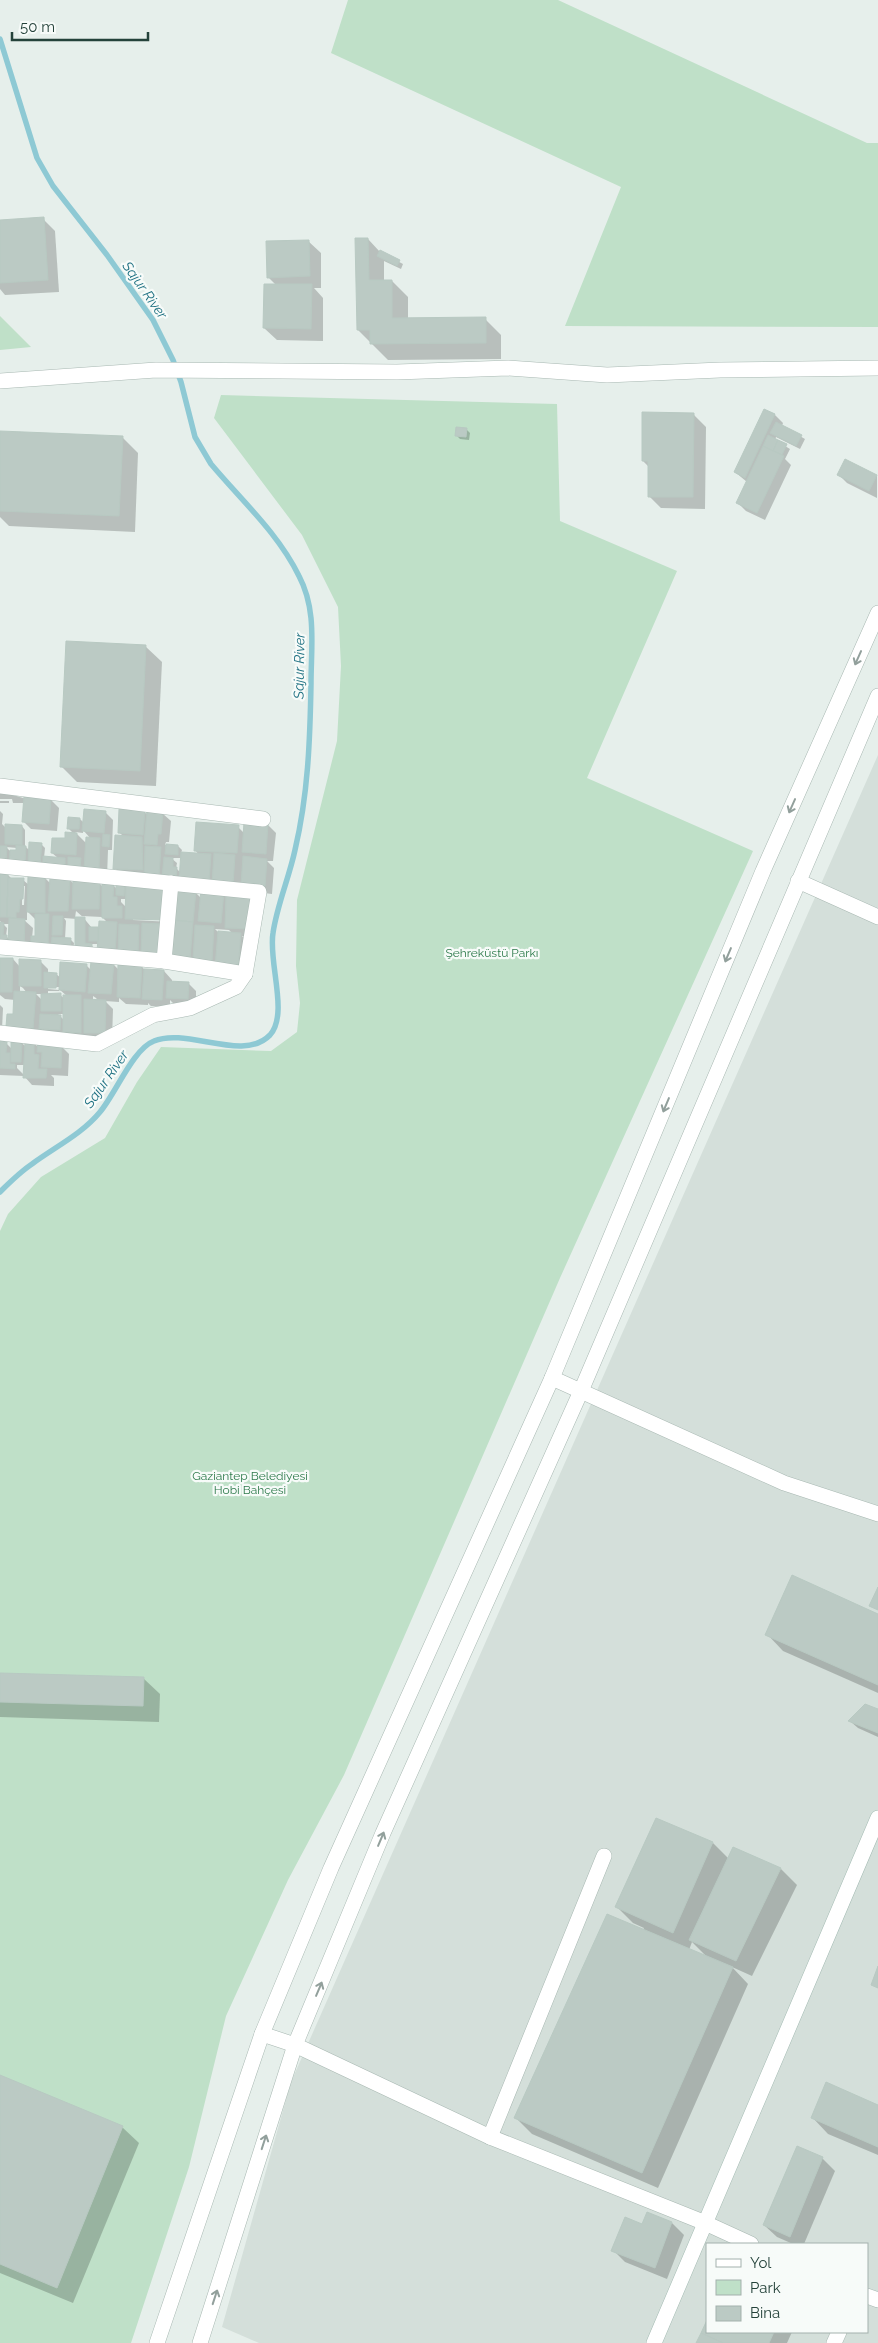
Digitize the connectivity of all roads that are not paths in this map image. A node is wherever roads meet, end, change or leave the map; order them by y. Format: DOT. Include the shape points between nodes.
graph roads {
  1 [pos="878,368"];
  2 [pos="0,382"];
  3 [pos="878,613"];
  4 [pos="878,696"];
  5 [pos="0,786"];
  6 [pos="263,818"];
  7 [pos="0,866"];
  8 [pos="798,881"];
  9 [pos="172,883"];
  10 [pos="878,917"];
  11 [pos="0,947"];
  12 [pos="164,960"];
  13 [pos="245,974"];
  14 [pos="0,1033"];
  15 [pos="552,1378"];
  16 [pos="581,1391"];
  17 [pos="878,1514"];
  18 [pos="878,1818"];
  19 [pos="604,1856"];
  20 [pos="262,2034"];
  21 [pos="295,2045"];
  22 [pos="490,2137"];
  23 [pos="703,2222"];
  24 [pos="749,2243"];
  25 [pos="202,2342"];
  26 [pos="157,2343"];
  27 [pos="654,2343"];
  1 -- 2 [label="street" via="607,375 508,368 397,372 156,370"];
  3 -- 15 [label="street, one-way" via="763,871"];
  4 -- 8 [label="street"];
  5 -- 6 [label="street"];
  7 -- 9 [label="street"];
  8 -- 10 [label="street"];
  8 -- 16 [label="street"];
  9 -- 12 [label="street"];
  9 -- 13 [label="street" via="259,892"];
  11 -- 12 [label="street"];
  12 -- 13 [label="street"];
  13 -- 14 [label="street" via="236,987 210,1001 152,1015 97,1044"];
  15 -- 16 [label="street"];
  15 -- 20 [label="street" via="363,1793"];
  16 -- 17 [label="street" via="784,1483"];
  21 -- 16 [label="street, one-way" via="383,1833"];
  18 -- 23 [label="street"];
  19 -- 22 [label="street"];
  20 -- 21 [label="street"];
  20 -- 26 [label="street"];
  21 -- 22 [label="street"];
  25 -- 21 [label="street, one-way"];
  22 -- 23 [label="street"];
  23 -- 24 [label="street"];
  23 -- 27 [label="street"];
}
